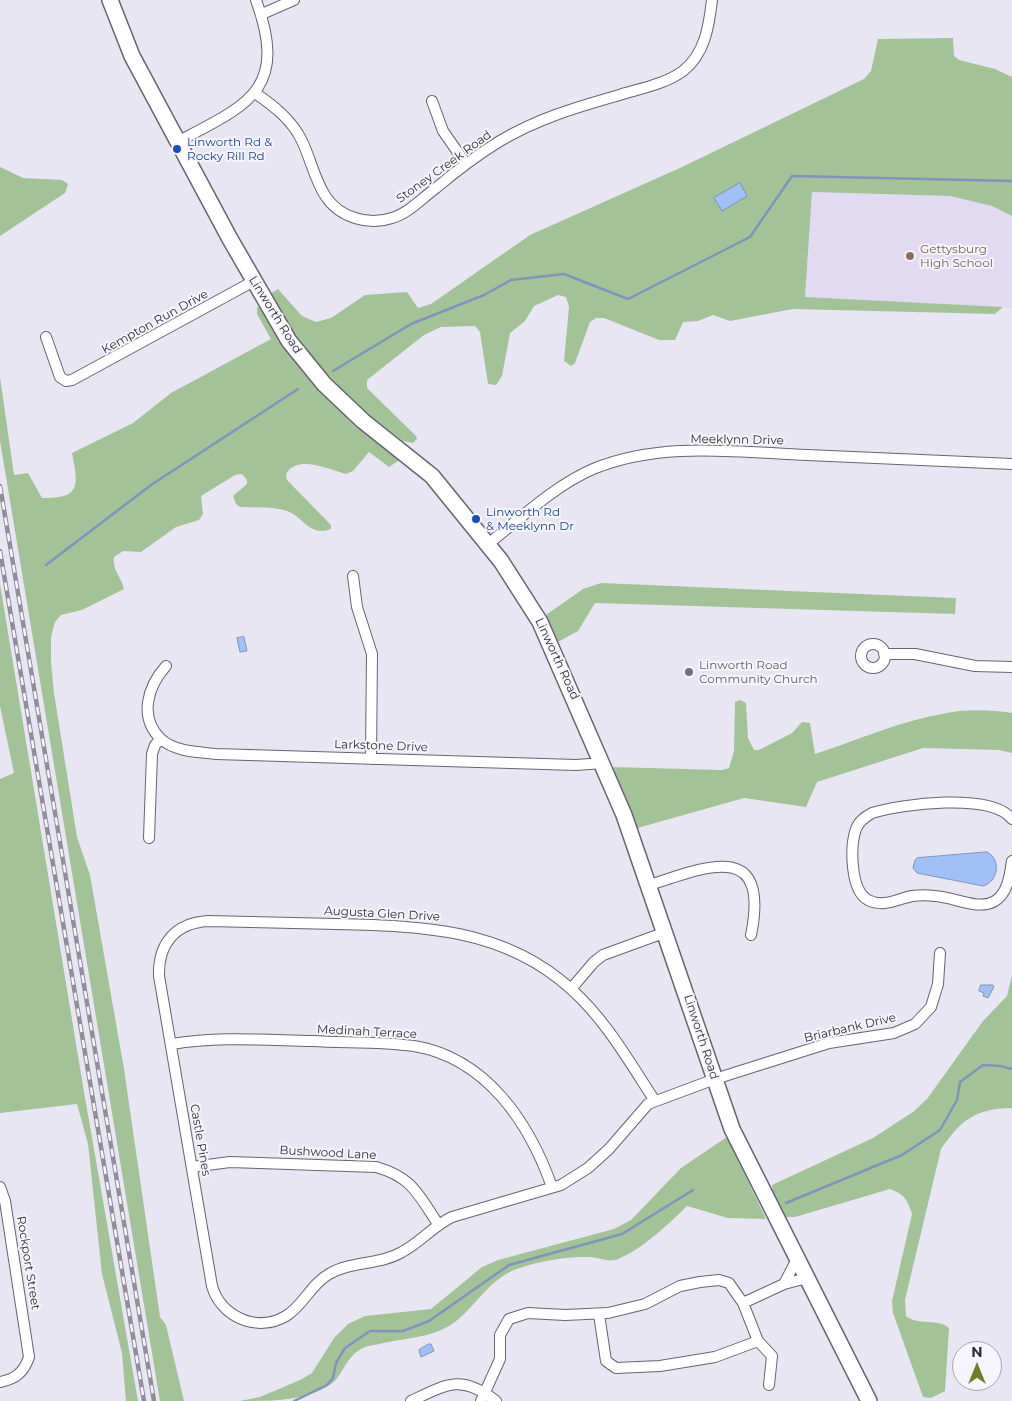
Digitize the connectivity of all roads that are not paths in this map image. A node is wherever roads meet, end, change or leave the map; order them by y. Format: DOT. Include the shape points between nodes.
graph roads {
  1 [pos="110,0"];
  2 [pos="256,0"];
  3 [pos="294,0"];
  4 [pos="712,0"];
  5 [pos="262,14"];
  6 [pos="255,93"];
  7 [pos="432,100"];
  8 [pos="178,141"];
  9 [pos="466,164"];
  10 [pos="254,281"];
  11 [pos="46,337"];
  12 [pos="1012,464"];
  13 [pos="488,544"];
  14 [pos="353,576"];
  15 [pos="884,654"];
  16 [pos="166,666"];
  17 [pos="1012,667"];
  18 [pos="161,739"];
  19 [pos="371,758"];
  20 [pos="603,763"];
  21 [pos="1012,818"];
  22 [pos="149,838"];
  23 [pos="1012,867"];
  24 [pos="650,885"];
  25 [pos="666,932"];
  26 [pos="752,935"];
  27 [pos="164,945"];
  28 [pos="940,953"];
  29 [pos="572,989"];
  30 [pos="172,1044"];
  31 [pos="714,1079"];
  32 [pos="655,1101"];
  33 [pos="192,1167"];
  34 [pos="552,1187"];
  35 [pos="0,1188"];
  36 [pos="438,1224"];
  37 [pos="797,1259"];
  38 [pos="807,1278"];
  39 [pos="784,1284"];
  40 [pos="743,1303"];
  41 [pos="599,1314"];
  42 [pos="250,1322"];
  43 [pos="758,1341"];
  44 [pos="0,1382"];
  45 [pos="769,1385"];
  46 [pos="483,1397"];
  47 [pos="411,1401"];
  48 [pos="496,1401"];
  49 [pos="869,1401"];
  1 -- 8 [label="main road, Linworth Road" via="132,56"];
  2 -- 5 [label="street"];
  3 -- 5 [label="street"];
  4 -- 9 [label="street, Stoney Creek Road" via="709,25 700,53 683,71 660,83 528,124"];
  5 -- 6 [label="street" via="268,55"];
  6 -- 8 [label="street" via="236,110"];
  6 -- 9 [label="street, Stoney Creek Road" via="280,111 302,140 322,193 342,213 356,219 380,221 394,218"];
  7 -- 9 [label="street" via="443,131"];
  8 -- 10 [label="main road, Linworth Road"];
  10 -- 11 [label="street, Kempton Run Drive" via="66,381 60,377"];
  10 -- 13 [label="main road, Linworth Road" via="289,341 324,384 363,421 432,476"];
  12 -- 13 [label="street, Meeklynn Drive" via="728,451 666,452 626,458 592,470 571,482 532,508"];
  13 -- 20 [label="main road, Linworth Road" via="540,622"];
  14 -- 19 [label="street" via="356,607 372,659"];
  15 -- 17 [label="street" via="915,654 975,666"];
  16 -- 18 [label="street" via="154,680 148,707"];
  18 -- 19 [label="street, Larkstone Drive" via="188,751 216,754"];
  18 -- 22 [label="street" via="152,754"];
  19 -- 20 [label="street, Larkstone Drive" via="576,765"];
  20 -- 24 [label="main road, Linworth Road"];
  21 -- 23 [label="street" via="998,809 950,801 883,810 865,816 859,823 855,838 855,885 862,896 876,903 893,903 913,896 936,896 980,905 1000,898"];
  24 -- 25 [label="main road, Linworth Road"];
  24 -- 26 [label="street" via="702,868 718,867 742,872 749,877 756,893"];
  25 -- 29 [label="street" via="603,955"];
  25 -- 31 [label="main road, Linworth Road"];
  27 -- 29 [label="street, Augusta Glen Drive" via="175,932 199,921 421,926 474,937 509,950"];
  27 -- 30 [label="street, Castle Pines" via="159,960 159,976"];
  28 -- 31 [label="street, Briarbank Drive" via="938,984 931,1007 915,1024 894,1033 829,1043"];
  29 -- 32 [label="street, Augusta Glen Drive" via="611,1034"];
  30 -- 33 [label="street, Castle Pines"];
  30 -- 34 [label="street, Medinah Terrace" via="203,1039 298,1041 391,1044 435,1051 462,1063 495,1087 534,1144"];
  31 -- 32 [label="street, Briarbank Drive"];
  31 -- 37 [label="main road, Linworth Road" via="732,1129"];
  32 -- 34 [label="street, Briarbank Drive" via="642,1109 610,1149 588,1168 573,1179"];
  33 -- 36 [label="street, Bushwood Lane" via="230,1162 376,1166 394,1172 410,1183"];
  33 -- 42 [label="street, Castle Pines" via="214,1295 231,1314"];
  34 -- 36 [label="street, Briarbank Drive"];
  35 -- 44 [label="street, Rockport Street" via="6,1201 30,1356 18,1376"];
  36 -- 42 [label="street, Briarbank Drive" via="402,1252 328,1274 286,1316 274,1321"];
  37 -- 38 [label="main road, Linworth Road"];
  37 -- 39 [label="street"];
  38 -- 39 [label="street"];
  38 -- 49 [label="main road, Linworth Road"];
  39 -- 40 [label="street"];
  40 -- 41 [label="street" via="729,1283 719,1280 680,1286 645,1304"];
  40 -- 43 [label="street"];
  41 -- 43 [label="street" via="606,1361 616,1368 660,1366 715,1357"];
  41 -- 46 [label="street" via="528,1313 509,1318 500,1335 500,1359"];
  43 -- 45 [label="street" via="772,1356"];
  46 -- 47 [label="street" via="469,1385 452,1383"];
  46 -- 48 [label="street"];
}
